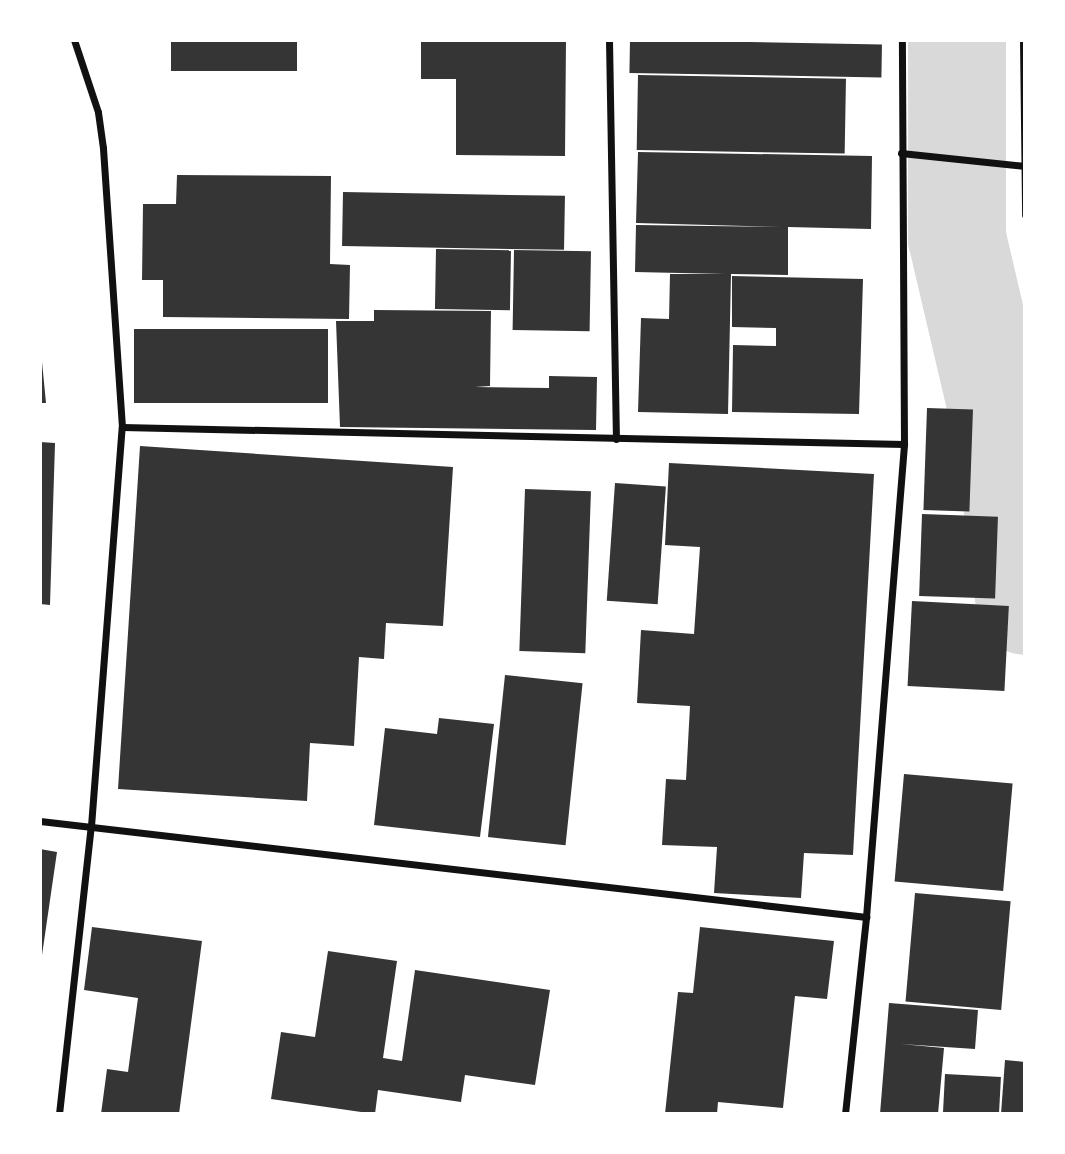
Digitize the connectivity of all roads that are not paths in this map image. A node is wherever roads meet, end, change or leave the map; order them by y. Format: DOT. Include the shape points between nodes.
graph roads {
  1 [pos="74,40"];
  2 [pos="609,40"];
  3 [pos="902,40"];
  4 [pos="1023,40"];
  5 [pos="901,153"];
  6 [pos="1024,166"];
  7 [pos="1025,215"];
  8 [pos="122,427"];
  9 [pos="616,439"];
  10 [pos="904,444"];
  11 [pos="40,821"];
  12 [pos="91,825"];
  13 [pos="866,917"];
  14 [pos="59,1114"];
  15 [pos="845,1114"];
  1 -- 8 [label="street" via="98,112 103,148"];
  2 -- 9 [label="street"];
  3 -- 5 [label="street"];
  4 -- 6 [label="street"];
  5 -- 6 [label="street"];
  5 -- 10 [label="street"];
  6 -- 7 [label="street"];
  8 -- 9 [label="street"];
  8 -- 12 [label="street"];
  9 -- 10 [label="street"];
  10 -- 13 [label="street"];
  11 -- 12 [label="street"];
  12 -- 13 [label="street"];
  12 -- 14 [label="street"];
  13 -- 15 [label="street"];
}
